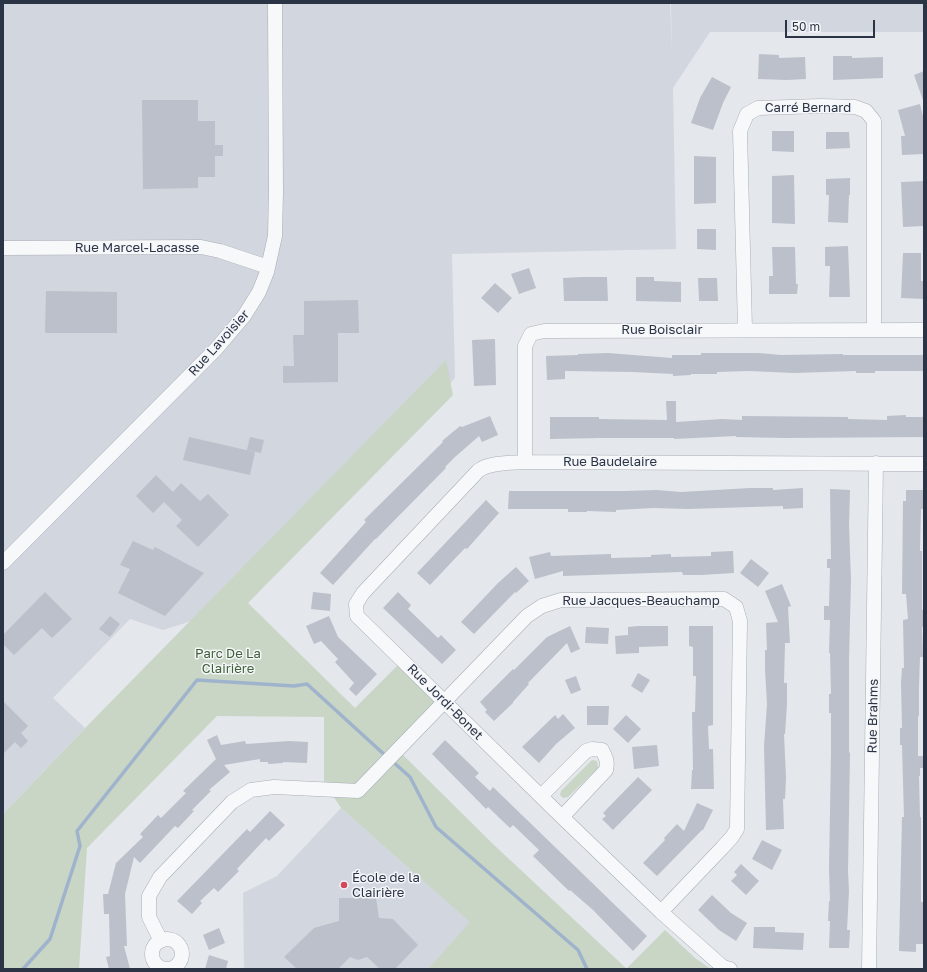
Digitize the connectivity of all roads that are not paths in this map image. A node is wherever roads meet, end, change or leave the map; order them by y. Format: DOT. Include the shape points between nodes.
graph roads {
  1 [pos="275,3"];
  2 [pos="3,248"];
  3 [pos="268,267"];
  4 [pos="745,329"];
  5 [pos="874,330"];
  6 [pos="924,330"];
  7 [pos="525,462"];
  8 [pos="876,463"];
  9 [pos="924,464"];
  10 [pos="3,563"];
  11 [pos="356,604"];
  12 [pos="445,701"];
  13 [pos="541,796"];
  14 [pos="562,817"];
  15 [pos="660,912"];
  16 [pos="161,941"];
  17 [pos="730,969"];
  18 [pos="869,969"];
  1 -- 3 [label="street, Rue Lavoisier" via="276,216"];
  2 -- 3 [label="street, Rue Marcel-Lacasse" via="202,247 220,250"];
  3 -- 10 [label="street, Rue Lavoisier" via="259,292 228,336"];
  4 -- 5 [label="street, Rue Boisclair"];
  4 -- 5 [label="street, Carré Bernard" via="740,131 747,114 758,108 821,106 855,107 866,111 874,121"];
  4 -- 7 [label="street, Rue Boisclair" via="544,331 531,334 525,346"];
  5 -- 6 [label="street, Rue Boisclair"];
  7 -- 8 [label="street, Rue Baudelaire"];
  7 -- 11 [label="street, Rue Baudelaire" via="482,468 363,593"];
  8 -- 9 [label="street, Rue Baudelaire"];
  8 -- 18 [label="street, Rue Brahms"];
  11 -- 12 [label="street, Rue Jordi-Bonet" via="357,616"];
  12 -- 13 [label="street, Rue Jordi-Bonet"];
  12 -- 15 [label="street, Rue Jacques-Beauchamp" via="527,616 542,606 561,600 724,600 736,607 740,621 737,829"];
  12 -- 16 [label="street, Rue Jacques-Beauchamp" via="358,791 274,787 251,790 232,802 160,876 149,896 149,917"];
  13 -- 14 [label="street, Rue Jordi-Bonet"];
  13 -- 14 [label="street" via="586,751 602,750 608,763 606,770"];
  14 -- 15 [label="street, Rue Jordi-Bonet"];
  15 -- 17 [label="street, Rue Jordi-Bonet" via="723,967"];
}
